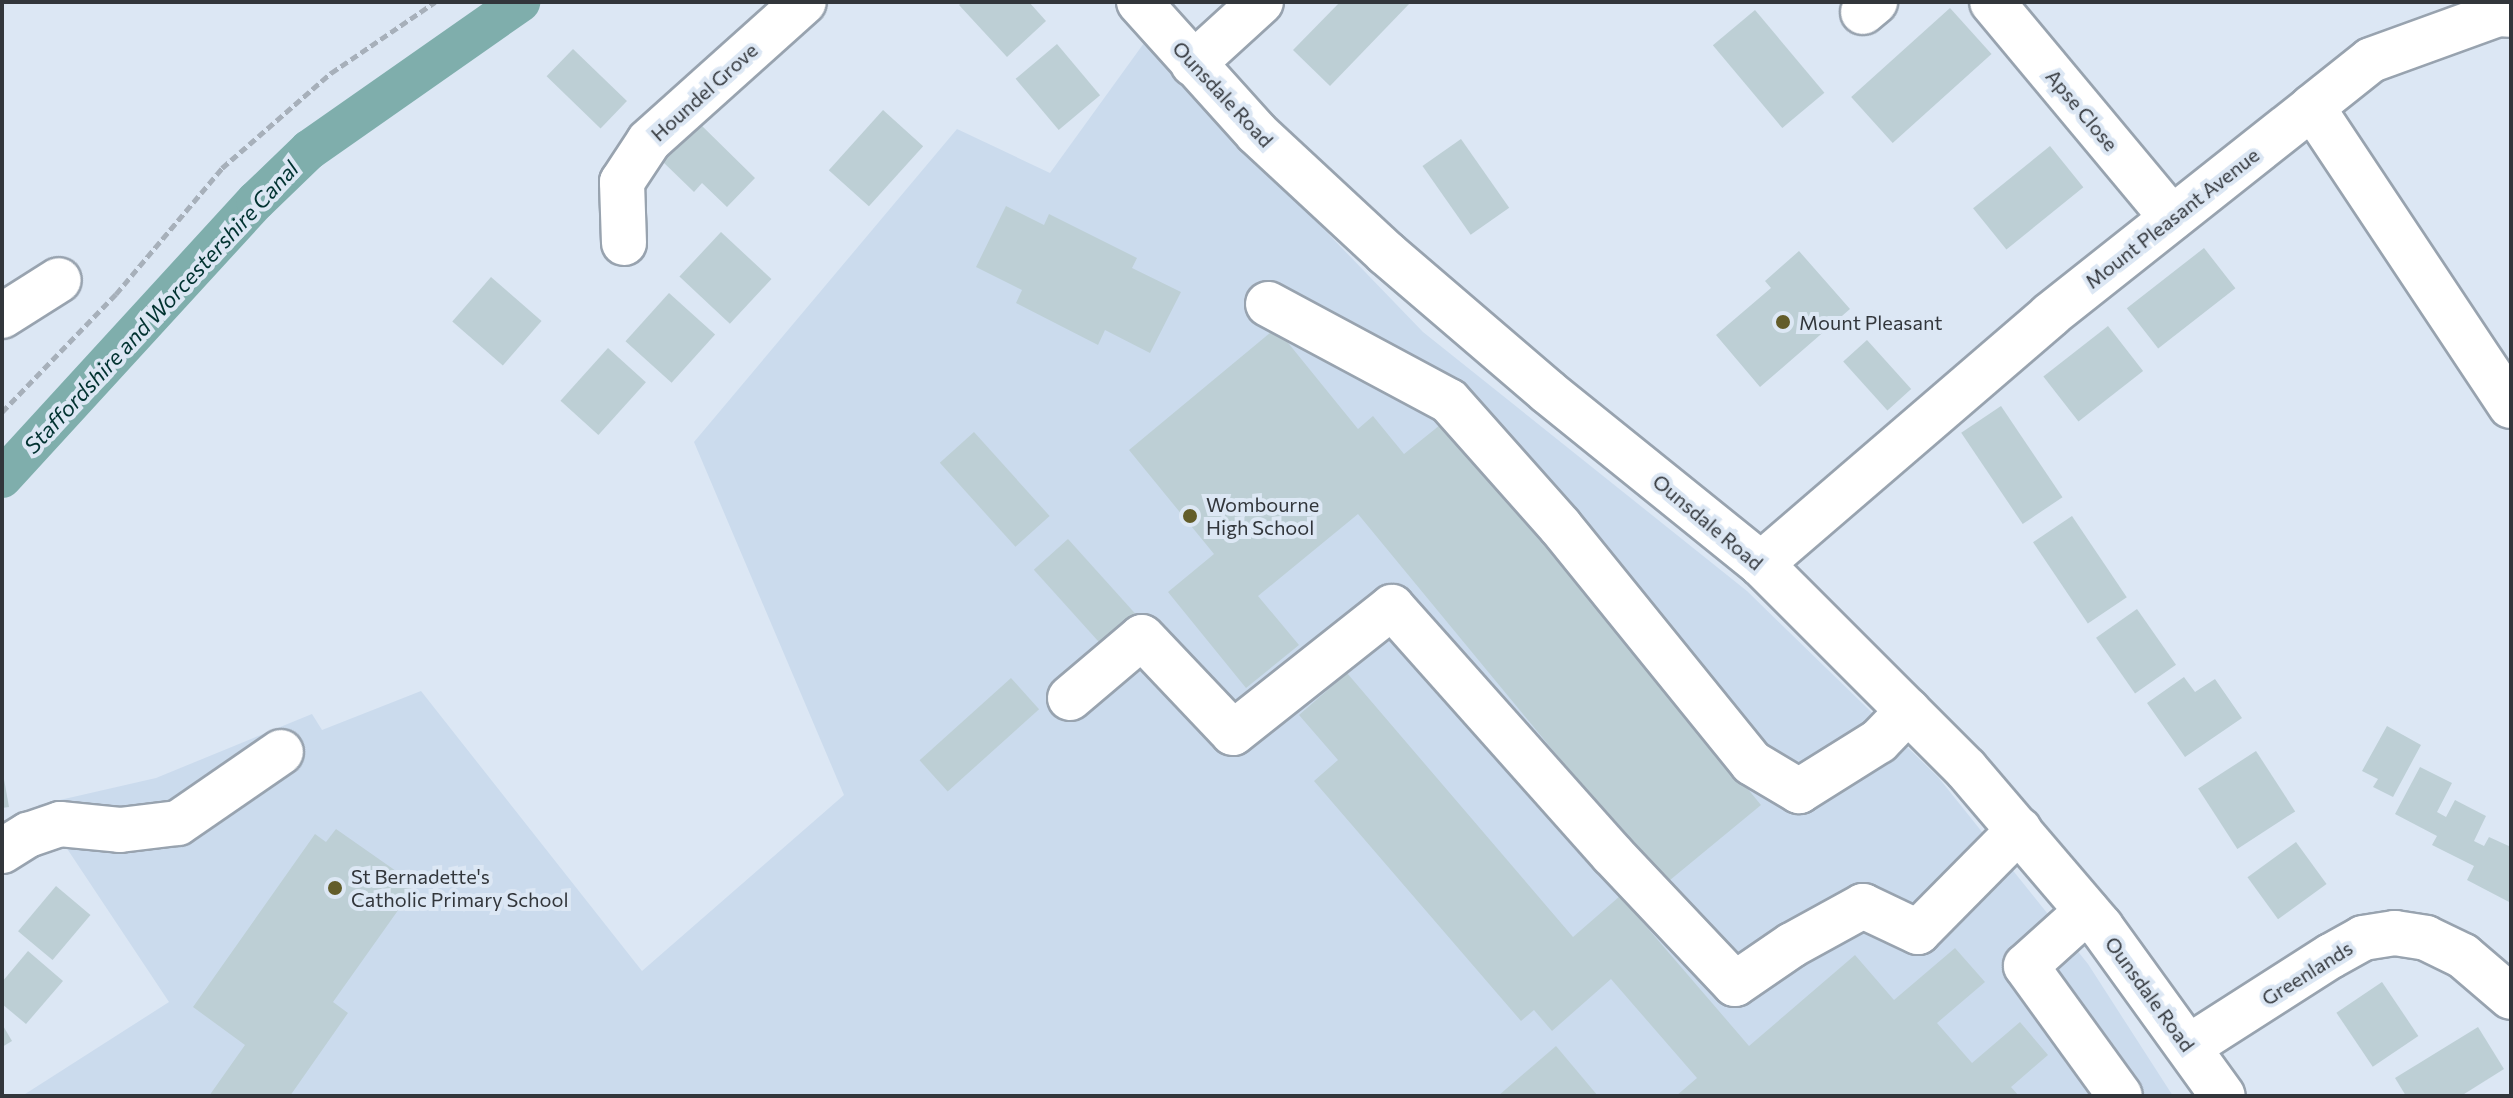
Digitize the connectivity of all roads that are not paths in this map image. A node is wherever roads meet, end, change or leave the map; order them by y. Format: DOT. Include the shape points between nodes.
graph roads {
  1 [pos="804,2"];
  2 [pos="1139,2"];
  3 [pos="1261,2"];
  4 [pos="1992,2"];
  5 [pos="2511,15"];
  6 [pos="1193,64"];
  7 [pos="2312,107"];
  8 [pos="2172,218"];
  9 [pos="624,243"];
  10 [pos="59,280"];
  11 [pos="1268,304"];
  12 [pos="2,316"];
  13 [pos="2511,406"];
  14 [pos="1761,564"];
  15 [pos="1070,698"];
  16 [pos="1908,711"];
  17 [pos="281,752"];
  18 [pos="2019,830"];
  19 [pos="15,843"];
  20 [pos="2087,911"];
  21 [pos="2511,997"];
  22 [pos="2190,1046"];
  23 [pos="2120,1096"];
  24 [pos="2223,1096"];
  1 -- 9 [label="street, Houndel Grove" via="649,141 622,182"];
  2 -- 6 [label="street, Ounsdale Road"];
  3 -- 6 [label="street"];
  4 -- 8 [label="street, Apse Close"];
  5 -- 7 [label="street, Mount Pleasant Avenue" via="2498,14 2371,60"];
  6 -- 14 [label="street, Ounsdale Road" via="1257,133 1386,253"];
  7 -- 8 [label="street, Mount Pleasant Avenue"];
  7 -- 13 [label="street"];
  8 -- 14 [label="street, Mount Pleasant Avenue" via="2050,315"];
  10 -- 12 [label="street"];
  11 -- 16 [label="street" via="1449,401 1560,526 1752,763 1799,791 1879,741"];
  14 -- 16 [label="street, Ounsdale Road"];
  15 -- 18 [label="street" via="1142,637 1233,733 1392,607 1735,984 1863,906 1918,932"];
  16 -- 18 [label="street, Ounsdale Road"];
  17 -- 19 [label="street" via="178,823 120,830 60,824"];
  18 -- 20 [label="street, Ounsdale Road"];
  20 -- 22 [label="street, Ounsdale Road"];
  20 -- 23 [label="street" via="2026,966"];
  21 -- 22 [label="street, Greenlands" via="2463,956 2426,938 2395,933 2363,938"];
  22 -- 24 [label="street, Ounsdale Road"];
}
